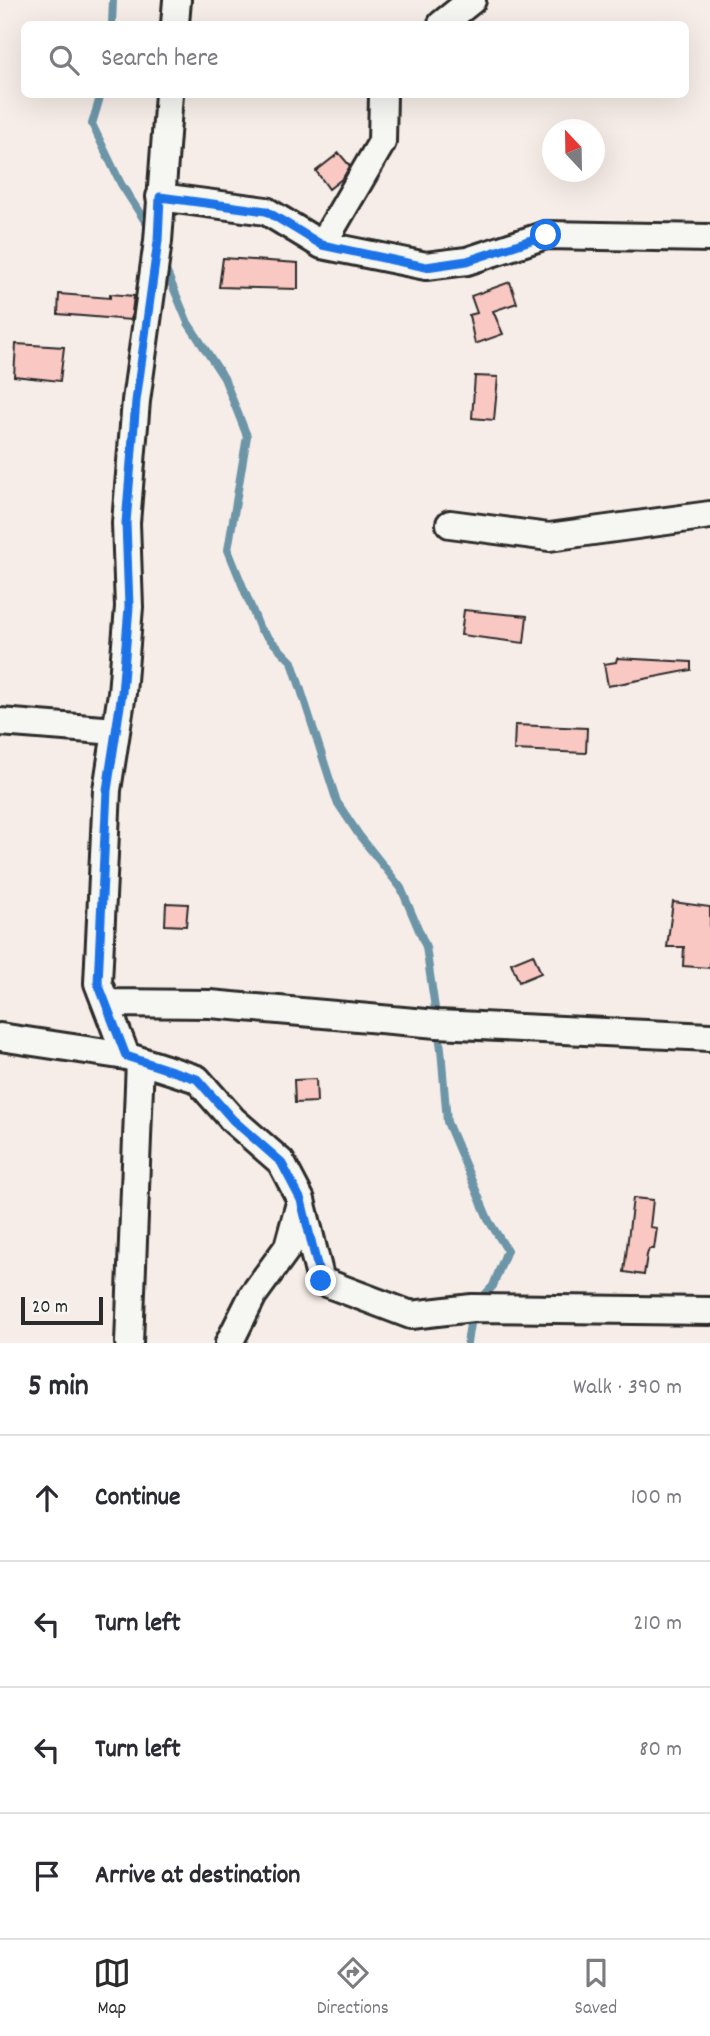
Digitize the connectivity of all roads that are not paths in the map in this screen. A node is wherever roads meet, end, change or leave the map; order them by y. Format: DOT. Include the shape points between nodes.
graph roads {
  1 [pos="177,0"];
  2 [pos="472,0"];
  3 [pos="175,21"];
  4 [pos="446,21"];
  5 [pos="169,98"];
  6 [pos="383,98"];
  7 [pos="160,197"];
  8 [pos="710,238"];
  9 [pos="322,245"];
  10 [pos="710,514"];
  11 [pos="450,524"];
  12 [pos="0,722"];
  13 [pos="116,731"];
  14 [pos="106,1003"];
  15 [pos="2,1036"];
  16 [pos="710,1037"];
  17 [pos="133,1058"];
  18 [pos="301,1200"];
  19 [pos="710,1311"];
  20 [pos="129,1343"];
  21 [pos="229,1343"];
  1 -- 3 [label="street"];
  2 -- 4 [label="street"];
  5 -- 7 [label="street"];
  6 -- 9 [label="street" via="382,142"];
  7 -- 9 [label="street" via="266,211"];
  7 -- 13 [label="street" via="127,510 129,607"];
  8 -- 9 [label="street" via="546,235 467,261 426,267"];
  10 -- 11 [label="street" via="549,537"];
  12 -- 13 [label="street"];
  13 -- 14 [label="street" via="107,790 98,983"];
  14 -- 16 [label="street" via="210,1004 437,1024"];
  14 -- 17 [label="street"];
  15 -- 17 [label="street"];
  17 -- 18 [label="street" via="197,1079 233,1120 281,1162"];
  17 -- 20 [label="street"];
  18 -- 19 [label="street" via="321,1281 411,1315 472,1308"];
  18 -- 21 [label="street" via="288,1247 253,1295"];
}
